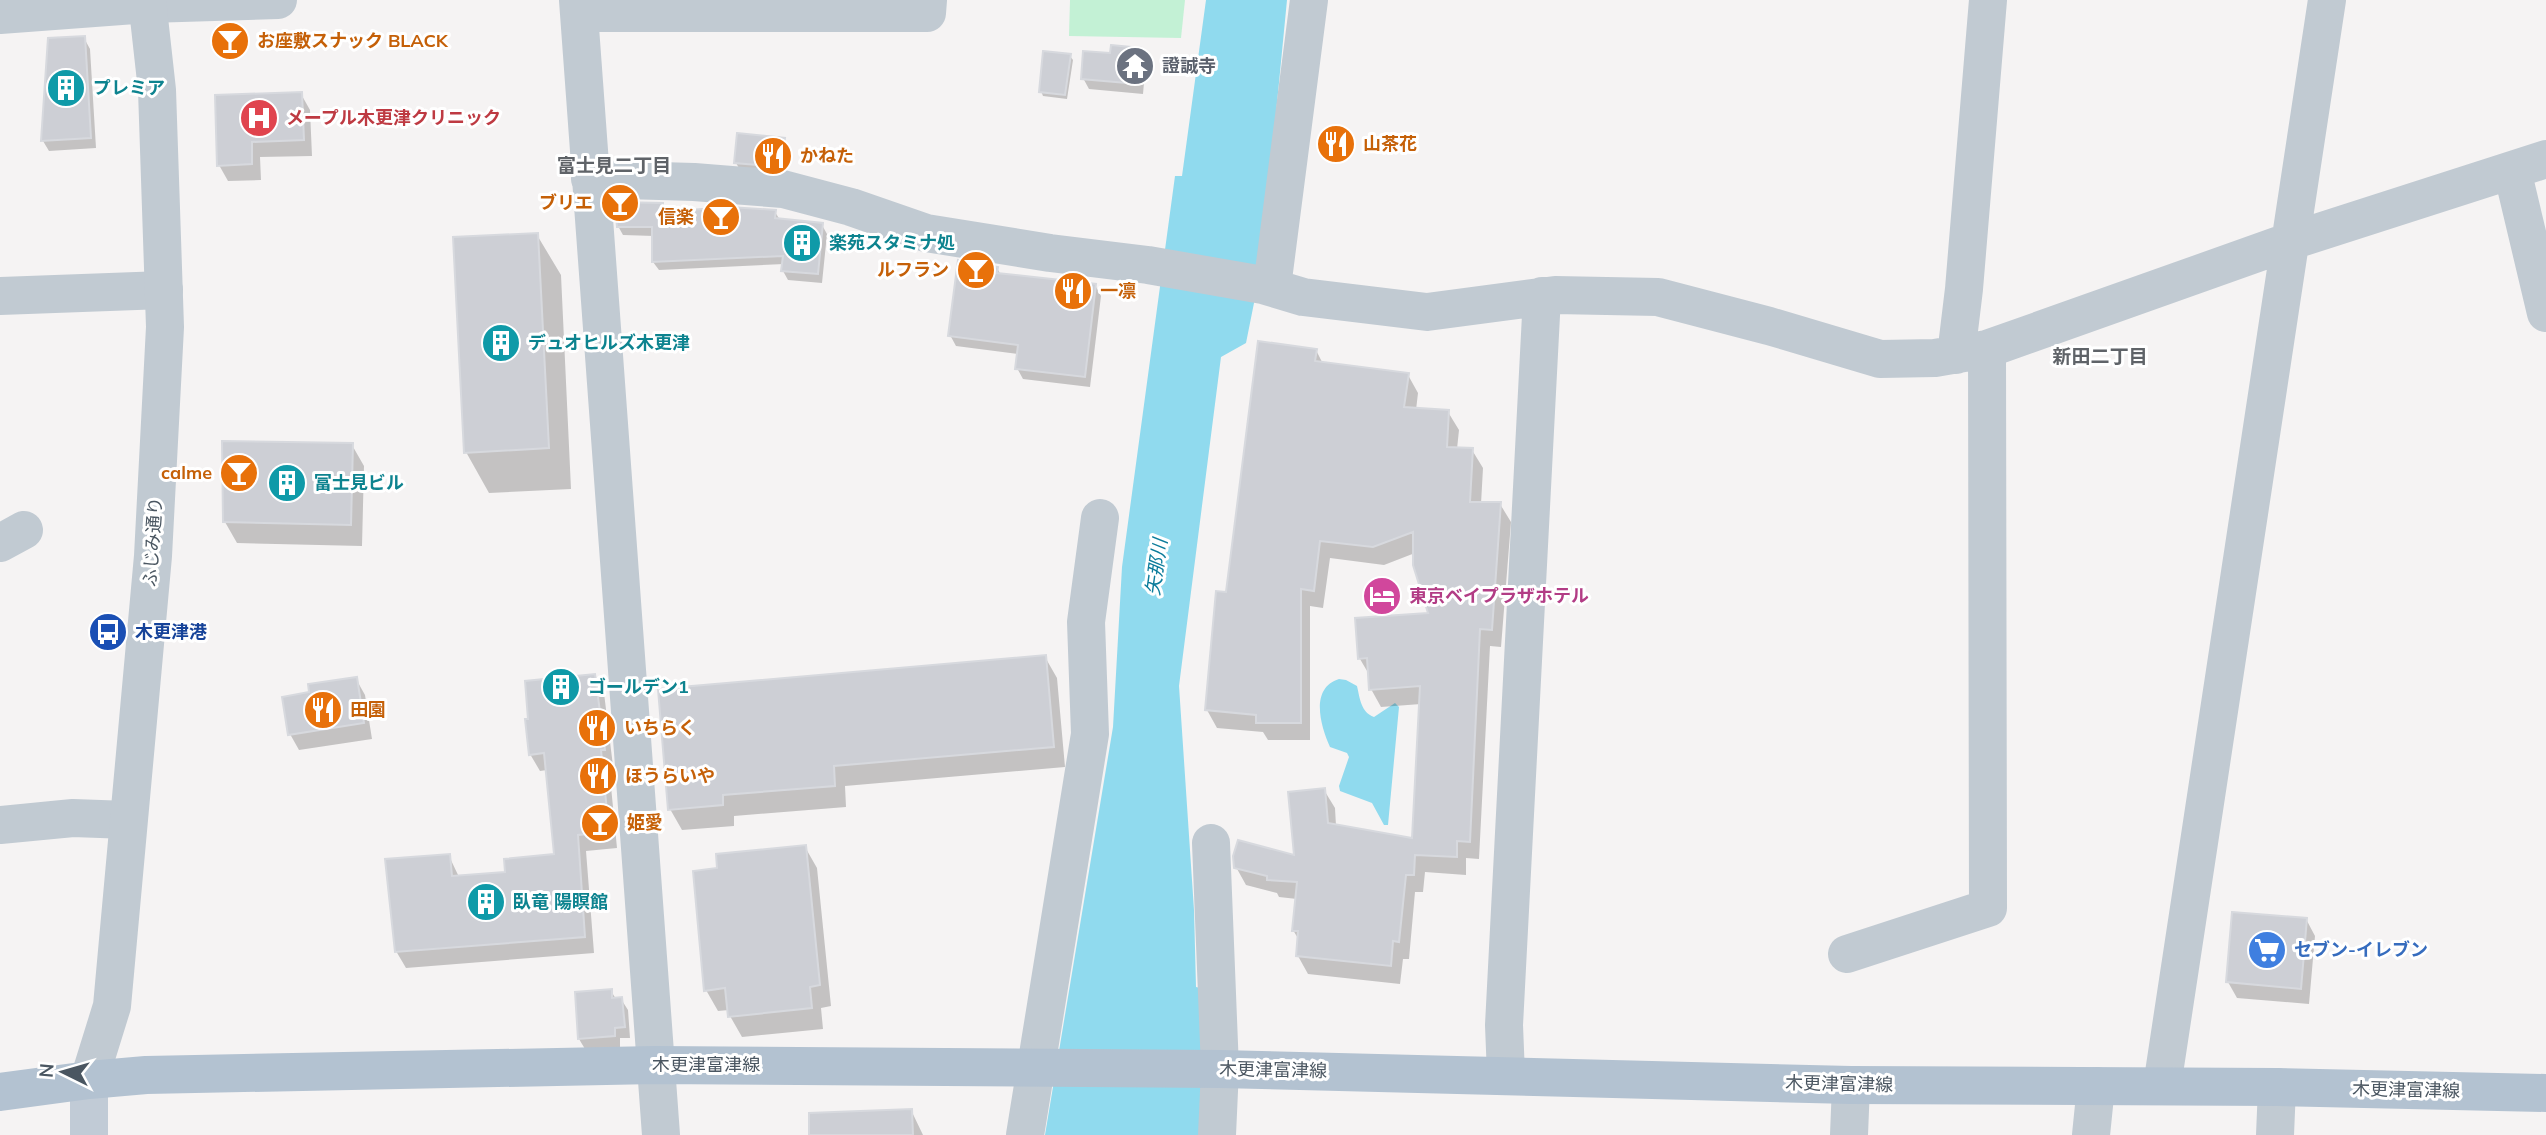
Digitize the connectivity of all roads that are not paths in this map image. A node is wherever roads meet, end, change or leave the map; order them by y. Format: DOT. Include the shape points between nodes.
graph roads {
  1 [pos="278,0"];
  2 [pos="929,0"];
  3 [pos="1309,0"];
  4 [pos="1988,0"];
  5 [pos="2327,0"];
  6 [pos="147,2"];
  7 [pos="578,6"];
  8 [pos="0,15"];
  9 [pos="2529,165"];
  10 [pos="590,179"];
  11 [pos="2291,241"];
  12 [pos="1268,286"];
  13 [pos="164,290"];
  14 [pos="0,296"];
  15 [pos="1542,296"];
  16 [pos="2546,313"];
  17 [pos="1971,352"];
  18 [pos="1100,518"];
  19 [pos="128,820"];
  20 [pos="0,825"];
  21 [pos="1210,843"];
  22 [pos="1847,954"];
  23 [pos="655,1065"];
  24 [pos="1035,1069"];
  25 [pos="1220,1069"];
  26 [pos="1506,1074"];
  27 [pos="89,1080"];
  28 [pos="1851,1084"];
  29 [pos="2096,1086"];
  30 [pos="2162,1086"];
  31 [pos="2277,1087"];
  32 [pos="0,1093"];
  33 [pos="2546,1093"];
  34 [pos="89,1135"];
  35 [pos="660,1135"];
  36 [pos="1026,1135"];
  37 [pos="1217,1135"];
  38 [pos="1849,1135"];
  39 [pos="2091,1135"];
  40 [pos="2274,1135"];
  1 -- 6 [label="street"];
  2 -- 7 [label="street" via="927,13"];
  3 -- 12 [label="street"];
  4 -- 17 [label="street" via="1964,289"];
  5 -- 11 [label="street"];
  6 -- 8 [label="street"];
  6 -- 13 [label="street, ふじみ通り" via="157,90"];
  7 -- 10 [label="street"];
  9 -- 11 [label="street"];
  9 -- 16 [label="street"];
  10 -- 12 [label="street" via="783,189 926,233"];
  10 -- 23 [label="street"];
  11 -- 17 [label="street"];
  11 -- 30 [label="street"];
  12 -- 15 [label="street" via="1303,297 1427,312"];
  13 -- 14 [label="street"];
  13 -- 19 [label="street, ふじみ通り" via="155,533"];
  15 -- 17 [label="street" via="1658,297 1880,359"];
  15 -- 26 [label="street" via="1504,1025"];
  17 -- 22 [label="street" via="1987,908"];
  18 -- 24 [label="street" via="1086,622 1090,734"];
  19 -- 20 [label="street" via="73,818"];
  19 -- 27 [label="street, ふじみ通り" via="112,1006"];
  21 -- 25 [label="street"];
  23 -- 24 [label="main road, 木更津富津線"];
  23 -- 27 [label="main road, 木更津富津線"];
  23 -- 35 [label="street"];
  24 -- 25 [label="main road, 木更津富津線"];
  24 -- 36 [label="street"];
  25 -- 26 [label="main road, 木更津富津線"];
  25 -- 37 [label="street"];
  26 -- 28 [label="main road, 木更津富津線"];
  27 -- 32 [label="main road, 木更津富津線"];
  27 -- 34 [label="main road"];
  28 -- 29 [label="main road, 木更津富津線"];
  28 -- 38 [label="street"];
  29 -- 30 [label="main road, 木更津富津線"];
  29 -- 39 [label="street"];
  30 -- 31 [label="main road, 木更津富津線"];
  31 -- 33 [label="main road, 木更津富津線"];
  31 -- 40 [label="street"];
}
